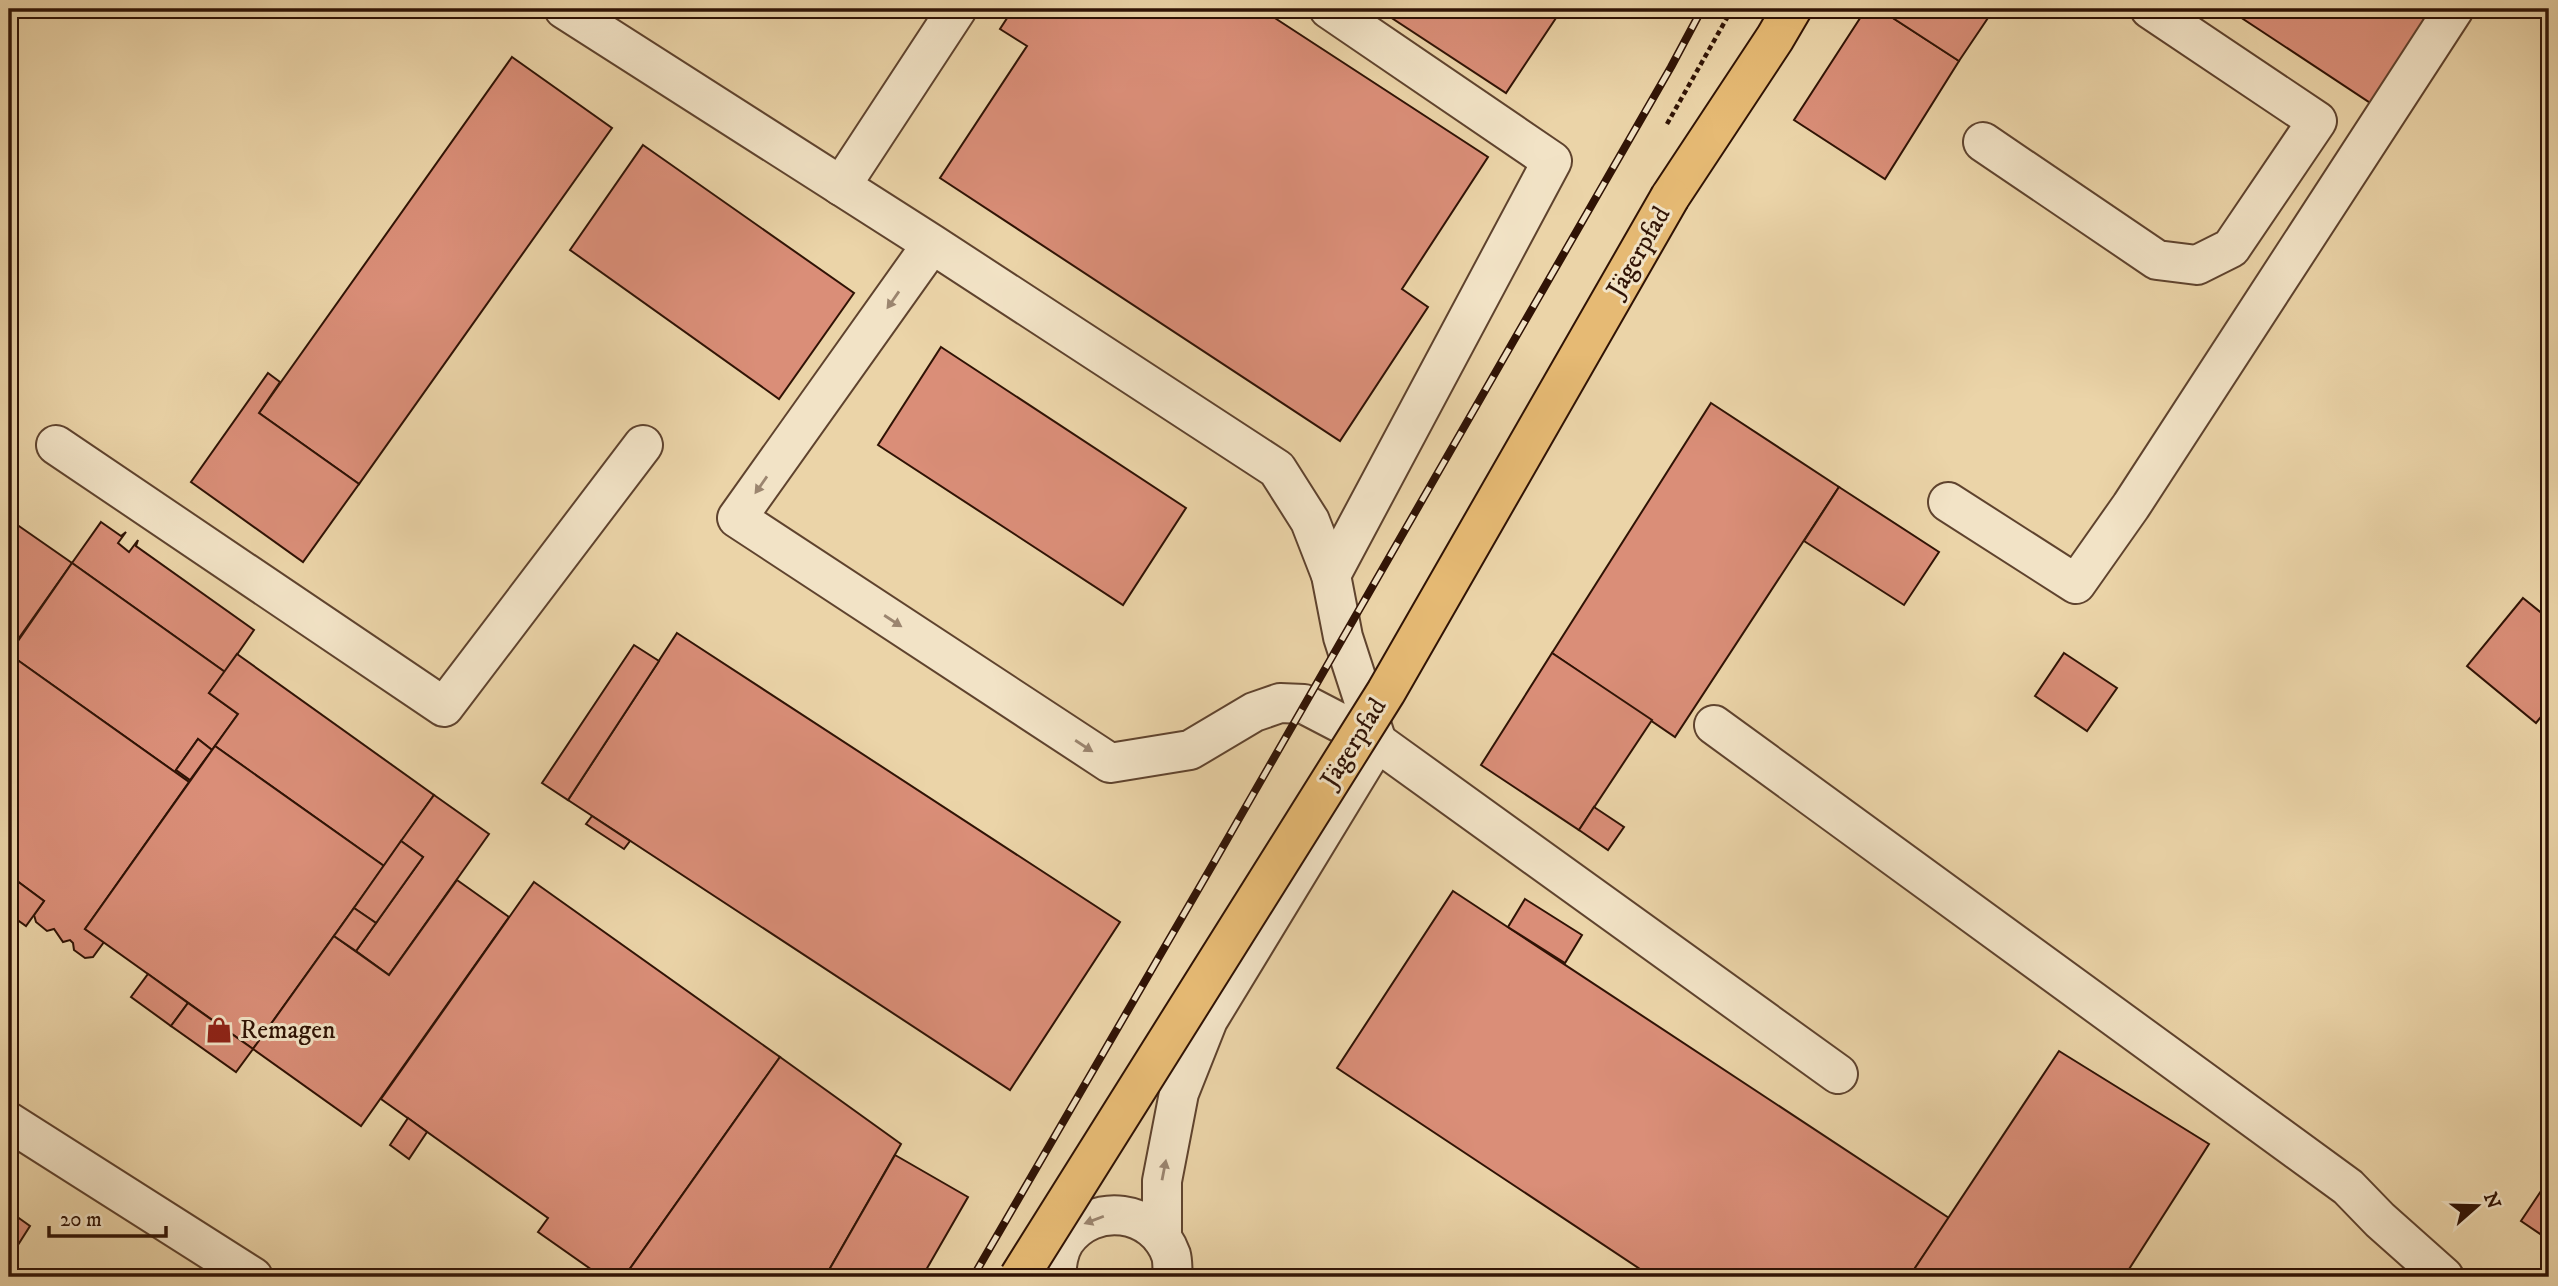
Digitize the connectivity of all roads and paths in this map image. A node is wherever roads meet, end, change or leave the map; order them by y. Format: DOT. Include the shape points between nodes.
graph roads {
  1 [pos="564,9"];
  2 [pos="957,9"];
  3 [pos="1329,9"];
  4 [pos="1732,9"];
  5 [pos="1761,9"];
  6 [pos="1792,9"];
  7 [pos="2151,9"];
  8 [pos="2454,9"];
  9 [pos="1666,127"];
  10 [pos="1983,142"];
  11 [pos="841,186"];
  12 [pos="1670,197"];
  13 [pos="932,244"];
  14 [pos="56,445"];
  15 [pos="643,445"];
  16 [pos="1948,502"];
  17 [pos="1331,575"];
  18 [pos="1714,725"];
  19 [pos="1377,742"];
  20 [pos="1838,1074"];
  21 [pos="9,1122"];
  22 [pos="1162,1238"];
  23 [pos="253,1277"];
  24 [pos="1019,1277"];
  25 [pos="1056,1277"];
  26 [pos="1173,1277"];
  27 [pos="2444,1277"];
  1 -- 11 [label="street"];
  2 -- 11 [label="street"];
  3 -- 17 [label="street" via="1552,161"];
  4 -- 9 [label="path"];
  5 -- 12 [label="main road, Jägerpfad"];
  6 -- 12 [label="main road, Jägerpfad"];
  7 -- 10 [label="street" via="2317,121 2231,248 2197,265 2157,260"];
  8 -- 16 [label="street" via="2076,584"];
  11 -- 13 [label="street"];
  12 -- 24 [label="main road, Jägerpfad, bridge" via="1386,692"];
  13 -- 17 [label="street" via="1277,469 1310,521"];
  13 -- 19 [label="street, one-way" via="737,518 1110,763 1189,750 1254,712 1280,703 1304,704"];
  14 -- 15 [label="street" via="444,707"];
  17 -- 19 [label="street" via="1343,637"];
  18 -- 27 [label="street" via="2348,1187"];
  19 -- 20 [label="street"];
  22 -- 19 [label="street, one-way" via="1162,1181 1179,1093 1208,1020"];
  21 -- 23 [label="street"];
  22 -- 25 [label="street, one-way" via="1129,1216 1092,1218 1064,1242"];
  22 -- 26 [label="street" via="1171,1256"];
}
